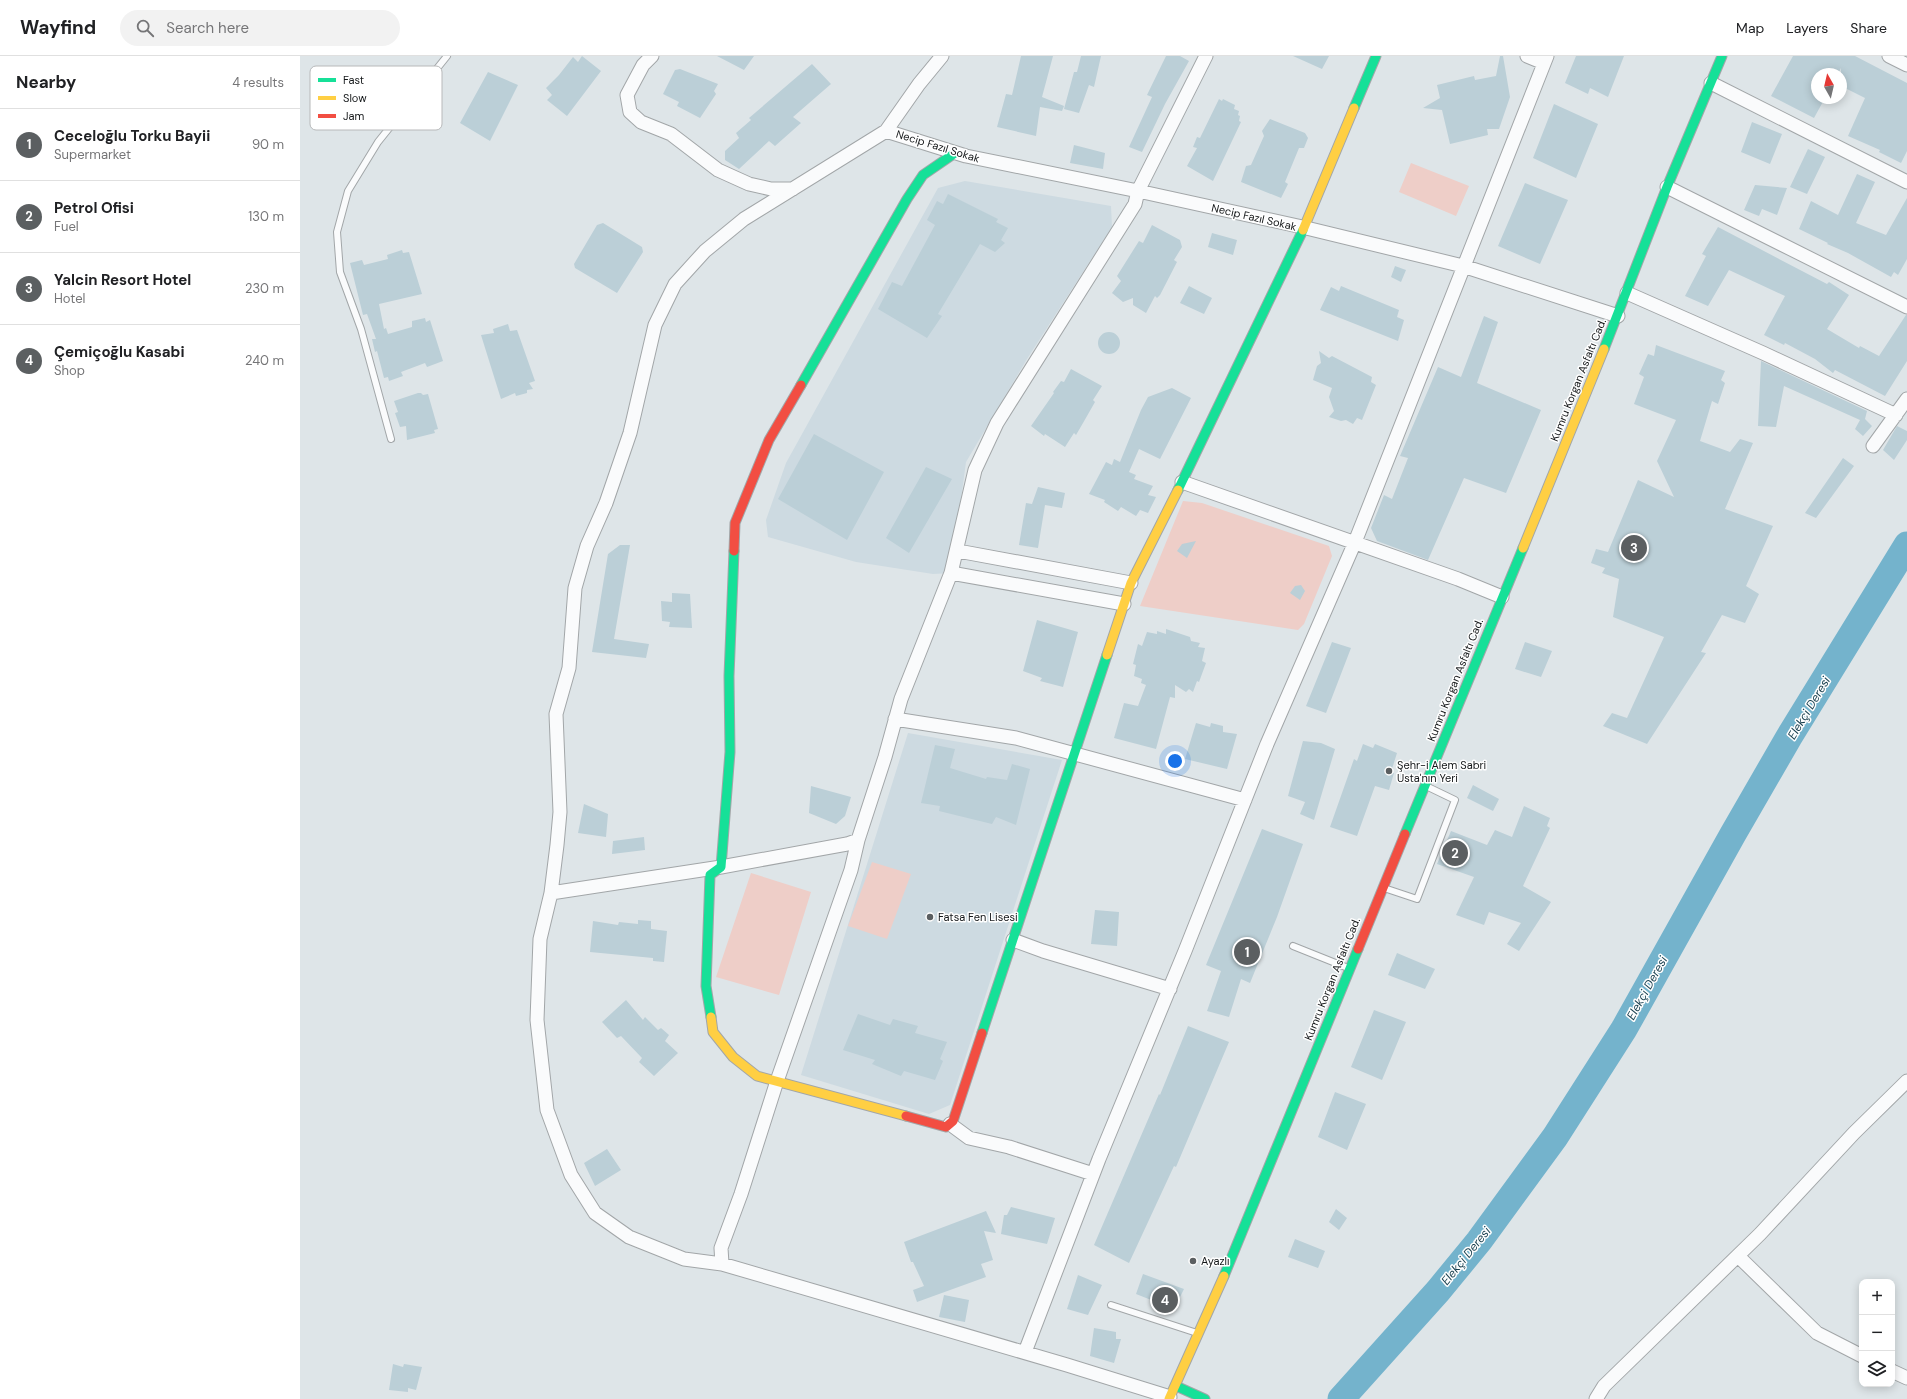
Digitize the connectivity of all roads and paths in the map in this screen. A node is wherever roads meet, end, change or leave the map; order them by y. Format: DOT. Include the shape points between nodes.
graph roads {
  1 [pos="447,56"];
  2 [pos="652,56"];
  3 [pos="942,56"];
  4 [pos="1206,56"];
  5 [pos="1376,56"];
  6 [pos="1527,56"];
  7 [pos="1722,56"];
  8 [pos="1889,56"];
  9 [pos="1545,60"];
  10 [pos="1907,65"];
  11 [pos="439,66"];
  12 [pos="1711,83"];
  13 [pos="388,130"];
  14 [pos="886,131"];
  15 [pos="955,152"];
  16 [pos="1907,182"];
  17 [pos="1667,187"];
  18 [pos="793,189"];
  19 [pos="1138,191"];
  20 [pos="1304,228"];
  21 [pos="1463,266"];
  22 [pos="1627,293"];
  23 [pos="1907,307"];
  24 [pos="1618,316"];
  25 [pos="1907,399"];
  26 [pos="1896,415"];
  27 [pos="391,439"];
  28 [pos="1873,446"];
  29 [pos="1182,482"];
  30 [pos="1355,542"];
  31 [pos="958,552"];
  32 [pos="951,573"];
  33 [pos="1131,583"];
  34 [pos="1502,597"];
  35 [pos="1124,604"];
  36 [pos="895,720"];
  37 [pos="1075,754"];
  38 [pos="1425,786"];
  39 [pos="1245,800"];
  40 [pos="858,840"];
  41 [pos="721,867"];
  42 [pos="1383,888"];
  43 [pos="551,893"];
  44 [pos="1013,940"];
  45 [pos="1293,946"];
  46 [pos="1350,968"];
  47 [pos="1170,989"];
  48 [pos="777,1081"];
  49 [pos="1907,1081"];
  50 [pos="950,1124"];
  51 [pos="1093,1174"];
  52 [pos="1738,1256"];
  53 [pos="722,1264"];
  54 [pos="1111,1305"];
  55 [pos="1199,1333"];
  56 [pos="1025,1352"];
  57 [pos="1859,1354"];
  58 [pos="1895,1372"];
  59 [pos="1907,1378"];
  60 [pos="1172,1394"];
  61 [pos="1205,1399"];
  62 [pos="1596,1399"];
  1 -- 11 [label="lane"];
  2 -- 18 [label="street" via="643,65 627,95 630,112 641,122 671,134 718,170 749,184 771,189"];
  3 -- 14 [label="street"];
  4 -- 19 [label="street"];
  5 -- 20 [label="street"];
  6 -- 9 [label="street"];
  7 -- 12 [label="street, Kumru Korgan Asfaltı Cad."];
  8 -- 10 [label="street"];
  9 -- 21 [label="street"];
  12 -- 16 [label="street"];
  12 -- 17 [label="street, Kumru Korgan Asfaltı Cad."];
  13 -- 27 [label="lane" via="348,191 337,232 340,272 362,329"];
  14 -- 15 [label="street, Necip Fazıl Sokak"];
  14 -- 18 [label="street"];
  15 -- 19 [label="street, Necip Fazıl Sokak"];
  15 -- 41 [label="street" via="923,175 907,199 769,440 735,523 729,676 730,752"];
  17 -- 22 [label="street, Kumru Korgan Asfaltı Cad."];
  17 -- 23 [label="street"];
  18 -- 43 [label="street" via="744,219 705,251 675,284 655,325 630,433 606,503 587,546 575,588 569,668 556,714 560,812"];
  19 -- 20 [label="street, Necip Fazıl Sokak"];
  19 -- 31 [label="street" via="1134,204 997,423 975,470"];
  20 -- 21 [label="street, Necip Fazıl Sokak"];
  20 -- 29 [label="street"];
  21 -- 24 [label="street, Necip Fazıl Sokak"];
  21 -- 30 [label="street"];
  22 -- 24 [label="street, Kumru Korgan Asfaltı Cad."];
  22 -- 26 [label="street"];
  24 -- 34 [label="street, Kumru Korgan Asfaltı Cad."];
  25 -- 26 [label="street"];
  26 -- 28 [label="street"];
  29 -- 30 [label="street"];
  29 -- 33 [label="street"];
  30 -- 34 [label="street"];
  30 -- 39 [label="street"];
  31 -- 32 [label="street"];
  31 -- 33 [label="street"];
  32 -- 35 [label="street"];
  32 -- 36 [label="street"];
  33 -- 35 [label="street"];
  34 -- 38 [label="street, Kumru Korgan Asfaltı Cad."];
  35 -- 37 [label="street"];
  36 -- 37 [label="street" via="1016,738"];
  36 -- 40 [label="street"];
  37 -- 39 [label="street"];
  37 -- 44 [label="street"];
  38 -- 42 [label="street, Kumru Korgan Asfaltı Cad."];
  38 -- 42 [label="lane" via="1455,800 1416,899"];
  39 -- 47 [label="street"];
  40 -- 41 [label="street"];
  40 -- 48 [label="street" via="851,870"];
  41 -- 43 [label="street"];
  41 -- 48 [label="street" via="710,875 706,986 714,1032 733,1056 757,1076"];
  42 -- 46 [label="street, Kumru Korgan Asfaltı Cad."];
  43 -- 53 [label="street" via="540,939 537,1020 547,1110 571,1175 595,1213 629,1237 684,1259"];
  44 -- 47 [label="street"];
  44 -- 50 [label="street"];
  45 -- 46 [label="lane"];
  46 -- 55 [label="street, Kumru Korgan Asfaltı Cad."];
  47 -- 51 [label="street"];
  48 -- 50 [label="street" via="946,1127"];
  48 -- 53 [label="street" via="721,1248"];
  49 -- 52 [label="street" via="1854,1133"];
  50 -- 51 [label="street" via="969,1138 1009,1147"];
  51 -- 56 [label="street"];
  52 -- 57 [label="street" via="1817,1333"];
  52 -- 62 [label="street" via="1604,1386"];
  53 -- 56 [label="street"];
  54 -- 55 [label="lane"];
  55 -- 60 [label="street, Kumru Korgan Asfaltı Cad."];
  56 -- 60 [label="street"];
  58 -- 59 [label="street"];
  60 -- 61 [label="street"];
}
